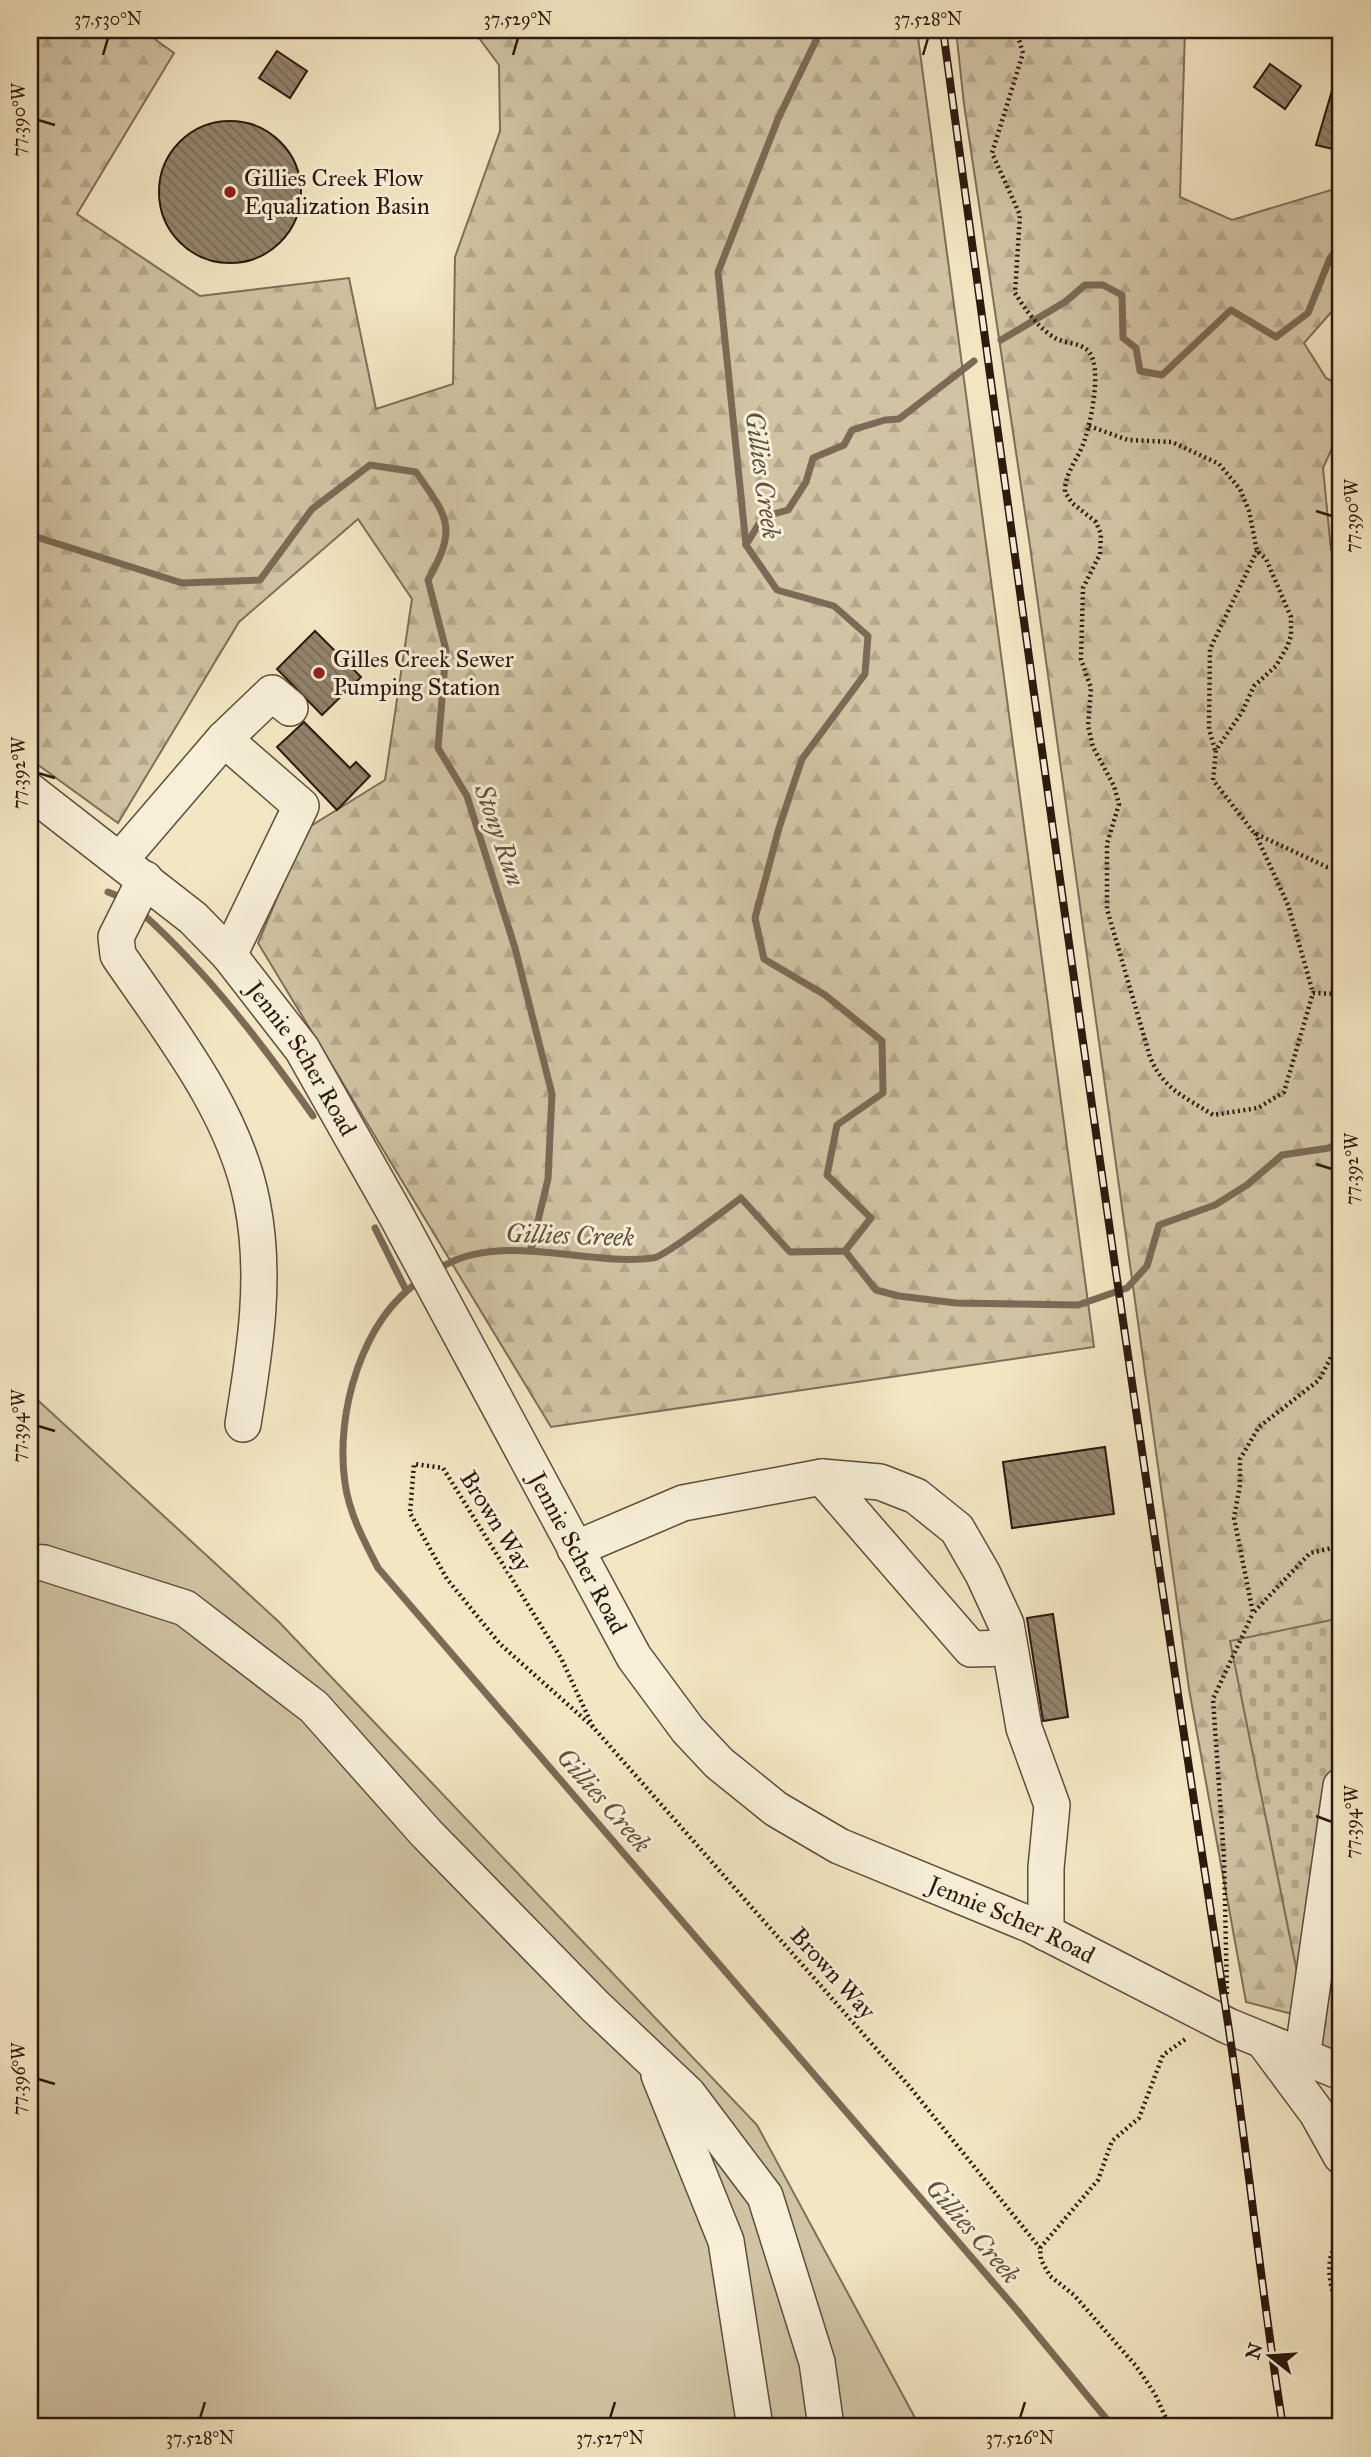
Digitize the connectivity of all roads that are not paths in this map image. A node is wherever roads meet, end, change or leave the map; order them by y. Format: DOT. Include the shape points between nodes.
graph roads {
  1 [pos="290,708"];
  2 [pos="224,739"];
  3 [pos="30,791"];
  4 [pos="133,869"];
  5 [pos="229,955"];
  6 [pos="243,1424"];
  7 [pos="822,1477"];
  8 [pos="575,1549"];
  9 [pos="30,1562"];
  10 [pos="1009,1648"];
  11 [pos="1341,1786"];
  12 [pos="1339,1818"];
  13 [pos="1046,1933"];
  14 [pos="1264,2042"];
  15 [pos="1302,2058"];
  16 [pos="653,2061"];
  17 [pos="1341,2071"];
  18 [pos="1341,2156"];
  19 [pos="755,2427"];
  20 [pos="826,2427"];
  1 -- 2 [label="street" via="272,693"];
  2 -- 4 [label="street"];
  2 -- 5 [label="street" via="300,806"];
  3 -- 4 [label="street, Jennie Scher Road"];
  4 -- 5 [label="street, Jennie Scher Road" via="193,918"];
  4 -- 6 [label="street" via="116,937 118,955 187,1054 223,1122 252,1201 259,1260 258,1332"];
  5 -- 8 [label="street, Jennie Scher Road" via="302,1049"];
  7 -- 8 [label="street" via="683,1503"];
  7 -- 10 [label="street" via="971,1649"];
  7 -- 10 [label="street" via="880,1482 916,1496 957,1529 1006,1624"];
  8 -- 13 [label="street, Jennie Scher Road" via="634,1657 663,1699 747,1788 839,1846"];
  9 -- 16 [label="street" via="185,1608 314,1707 426,1833"];
  10 -- 13 [label="street" via="1024,1728 1052,1805"];
  11 -- 12 [label="street"];
  12 -- 15 [label="street"];
  13 -- 14 [label="street, Jennie Scher Road"];
  14 -- 15 [label="street, Jennie Scher Road"];
  14 -- 18 [label="street" via="1317,2113"];
  15 -- 17 [label="street, Jennie Scher Road"];
  16 -- 19 [label="street" via="726,2241"];
  16 -- 20 [label="street" via="688,2094 765,2196 817,2362"];
}
